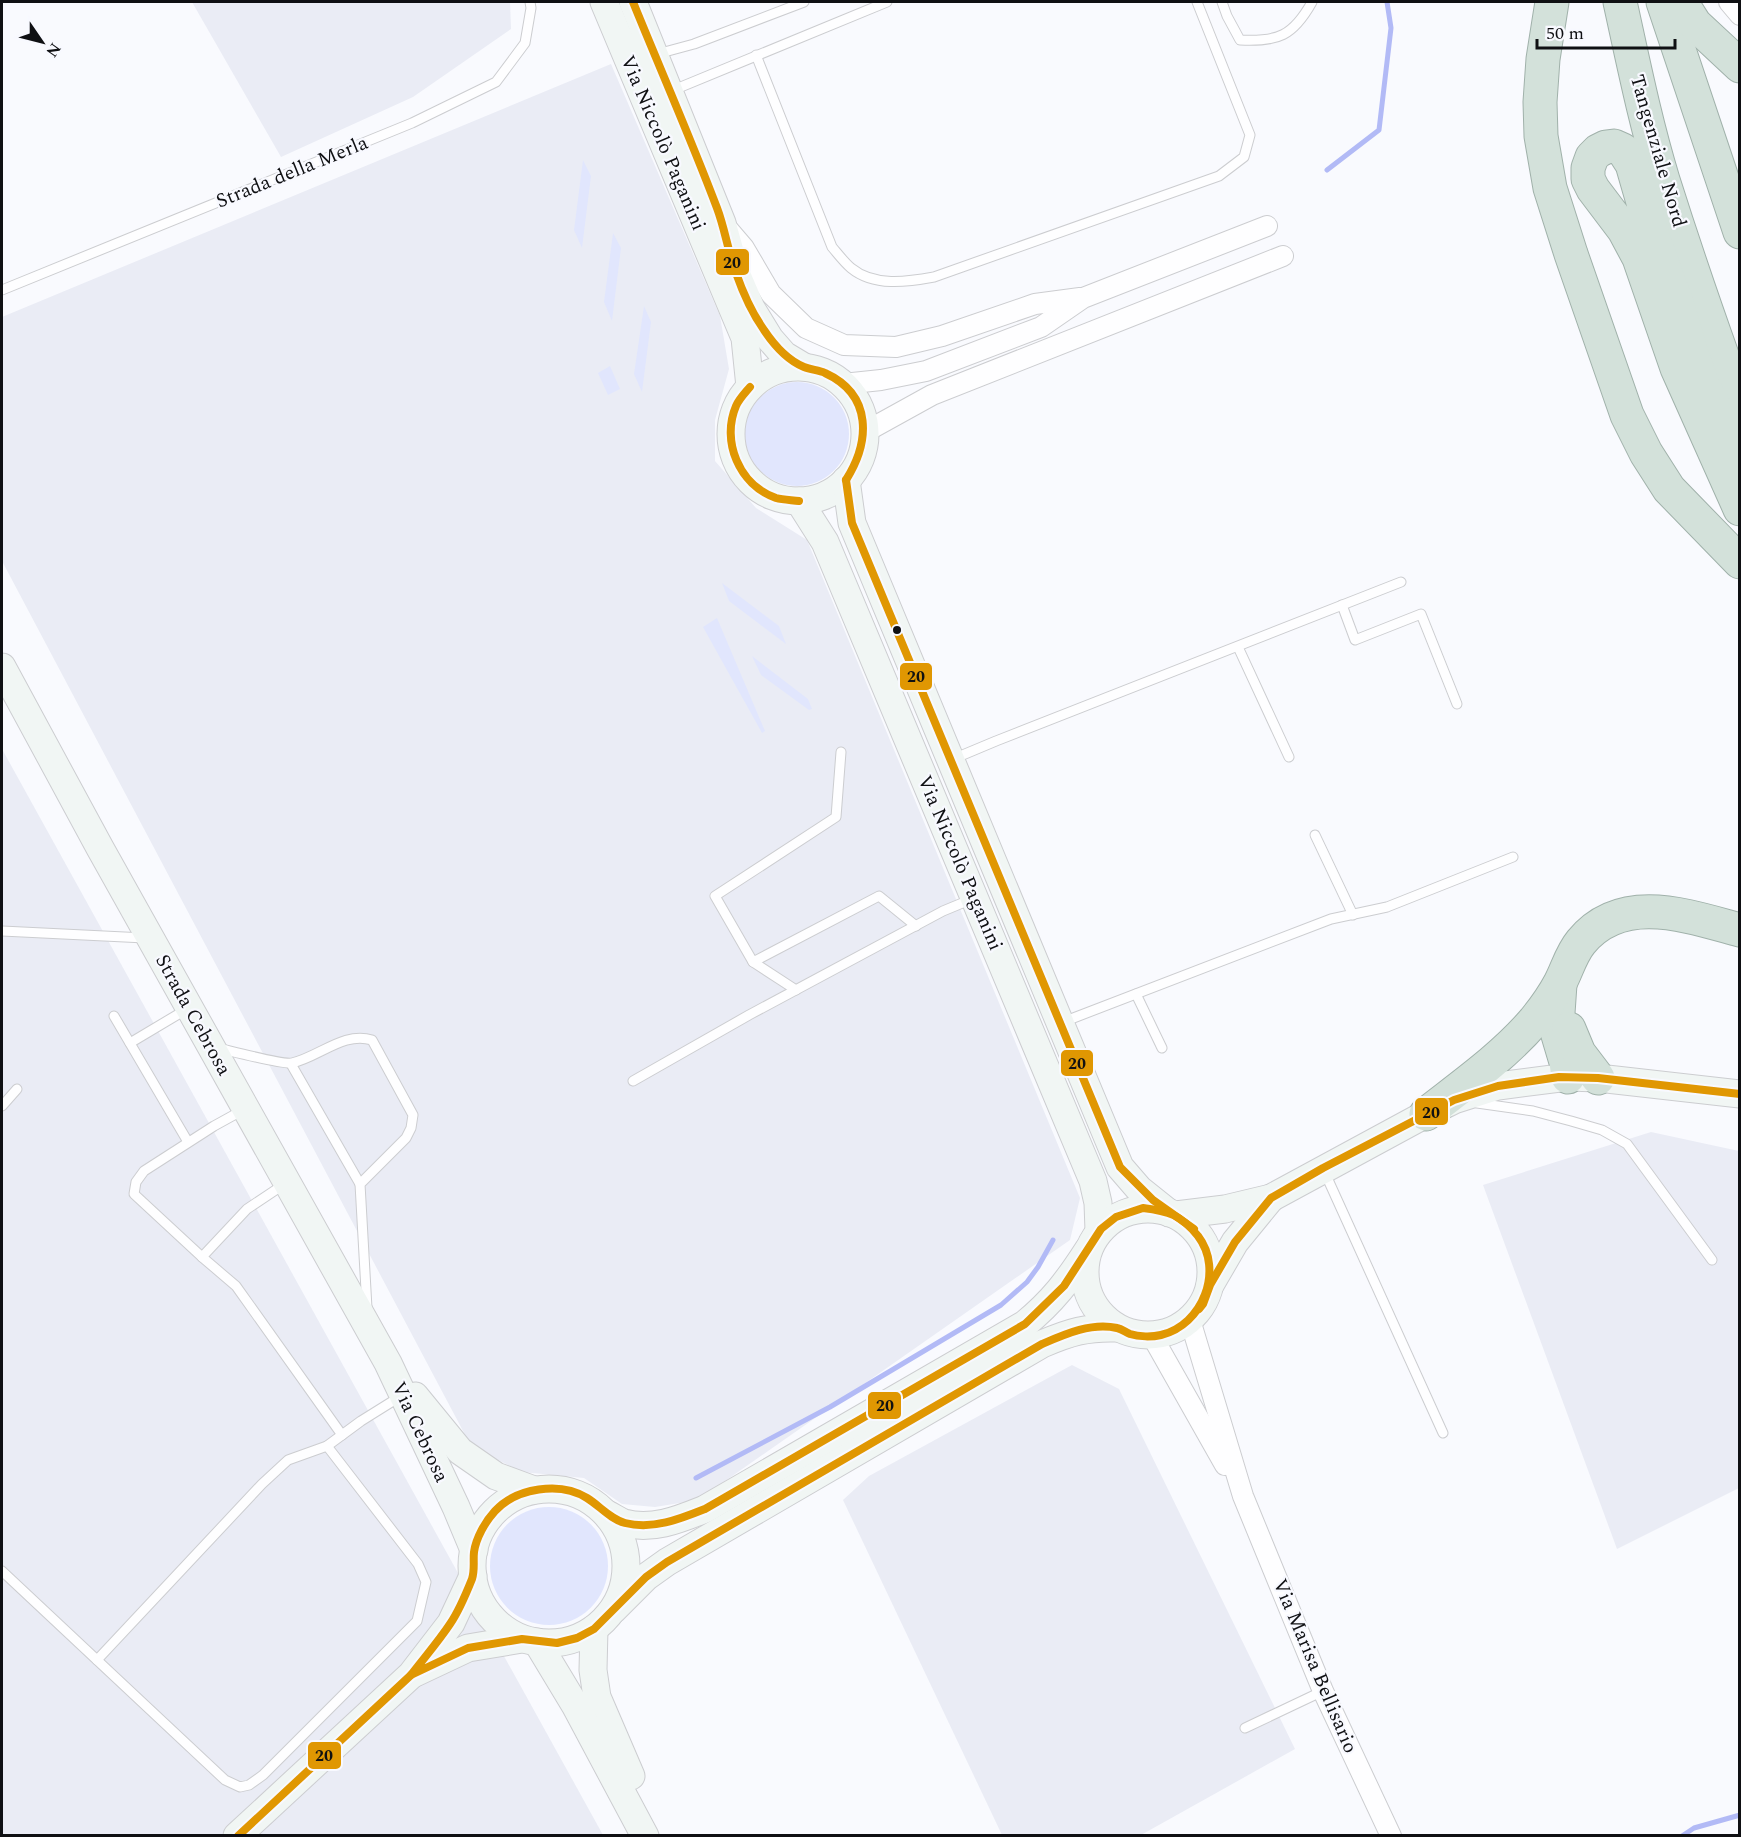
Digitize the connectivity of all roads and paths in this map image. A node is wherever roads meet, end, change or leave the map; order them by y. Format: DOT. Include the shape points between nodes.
graph roads {
  1 [pos="530,2"];
  2 [pos="604,2"];
  3 [pos="633,2"];
  4 [pos="804,2"];
  5 [pos="887,2"];
  6 [pos="1197,2"];
  7 [pos="1222,2"];
  8 [pos="1312,2"];
  9 [pos="1552,2"];
  10 [pos="1663,2"];
  11 [pos="1681,2"];
  12 [pos="1729,2"];
  13 [pos="1621,6"];
  14 [pos="1740,15"];
  15 [pos="655,55"];
  16 [pos="756,55"];
  17 [pos="1740,66"];
  18 [pos="669,92"];
  19 [pos="1627,153"];
  20 [pos="723,223"];
  21 [pos="1267,226"];
  22 [pos="1740,232"];
  23 [pos="1283,256"];
  24 [pos="2,290"];
  25 [pos="1083,298"];
  26 [pos="804,367"];
  27 [pos="843,384"];
  28 [pos="750,387"];
  29 [pos="1740,405"];
  30 [pos="865,432"];
  31 [pos="1740,453"];
  32 [pos="846,480"];
  33 [pos="799,501"];
  34 [pos="1740,509"];
  35 [pos="1740,562"];
  36 [pos="1401,582"];
  37 [pos="1342,605"];
  38 [pos="1238,647"];
  39 [pos="2,667"];
  40 [pos="1457,704"];
  41 [pos="841,752"];
  42 [pos="1289,757"];
  43 [pos="951,760"];
  44 [pos="1315,835"];
  45 [pos="1513,857"];
  46 [pos="974,898"];
  47 [pos="1353,915"];
  48 [pos="916,926"];
  49 [pos="1740,930"];
  50 [pos="2,932"];
  51 [pos="150,938"];
  52 [pos="753,962"];
  53 [pos="796,990"];
  54 [pos="1136,994"];
  55 [pos="1559,998"];
  56 [pos="189,1008"];
  57 [pos="114,1016"];
  58 [pos="1060,1023"];
  59 [pos="130,1043"];
  60 [pos="210,1046"];
  61 [pos="1162,1048"];
  62 [pos="291,1064"];
  63 [pos="1583,1077"];
  64 [pos="633,1081"];
  65 [pos="17,1089"];
  66 [pos="1740,1094"];
  67 [pos="2,1106"];
  68 [pos="1440,1107"];
  69 [pos="245,1108"];
  70 [pos="188,1142"];
  71 [pos="1323,1168"];
  72 [pos="287,1182"];
  73 [pos="360,1184"];
  74 [pos="1271,1198"];
  75 [pos="1173,1214"];
  76 [pos="1094,1240"];
  77 [pos="202,1257"];
  78 [pos="1712,1260"];
  79 [pos="1210,1284"];
  80 [pos="1190,1320"];
  81 [pos="368,1328"];
  82 [pos="1117,1328"];
  83 [pos="1152,1336"];
  84 [pos="388,1363"];
  85 [pos="403,1394"];
  86 [pos="1443,1433"];
  87 [pos="342,1435"];
  88 [pos="327,1446"];
  89 [pos="534,1490"];
  90 [pos="1243,1496"];
  91 [pos="607,1514"];
  92 [pos="473,1563"];
  93 [pos="2,1571"];
  94 [pos="613,1610"];
  95 [pos="594,1629"];
  96 [pos="530,1640"];
  97 [pos="97,1660"];
  98 [pos="411,1675"];
  99 [pos="1323,1691"];
  100 [pos="1245,1728"];
  101 [pos="237,1836"];
  102 [pos="645,1836"];
  103 [pos="655,1836"];
  104 [pos="1391,1836"];
  1 -- 24 [label="lane, Strada della Merla" via="525,43 496,82 412,123"];
  2 -- 28 [label="street, Via Niccolò Paganini" via="745,339"];
  3 -- 15 [label="street, Via Niccolò Paganini"];
  4 -- 15 [label="lane"];
  5 -- 16 [label="lane"];
  6 -- 16 [label="lane" via="1250,135 1244,157 1219,176 934,277 910,281 882,282 853,270 832,247"];
  7 -- 8 [label="lane" via="1240,40 1263,41 1292,31"];
  9 -- 35 [label="highway" via="1539,102 1541,136 1550,188 1578,275 1627,415 1646,453 1669,489"];
  10 -- 22 [label="highway"];
  11 -- 17 [label="highway" via="1695,24"];
  12 -- 14 [label="street"];
  13 -- 19 [label="highway"];
  13 -- 29 [label="highway, Tangenziale Nord" via="1663,179"];
  15 -- 18 [label="street, Via Niccolò Paganini"];
  16 -- 18 [label="lane"];
  18 -- 20 [label="street, Via Niccolò Paganini"];
  19 -- 31 [label="highway" via="1704,387"];
  19 -- 34 [label="highway" via="1614,146 1598,151 1588,168 1588,179 1639,258 1677,368"];
  20 -- 25 [label="street" via="744,248 771,294 806,328 844,345 896,347 942,336 1035,304"];
  20 -- 26 [label="street, Via Niccolò Paganini" via="736,273 751,308 784,355"];
  21 -- 25 [label="street"];
  23 -- 30 [label="street" via="932,395"];
  25 -- 27 [label="street" via="1041,327 926,370"];
  26 -- 27 [label="street" via="825,372"];
  26 -- 28 [label="street" via="775,371"];
  27 -- 30 [label="street" via="855,398"];
  28 -- 33 [label="street" via="737,405 731,427 732,450 741,471 757,488 777,498"];
  30 -- 32 [label="street" via="857,466"];
  32 -- 33 [label="street" via="817,499"];
  32 -- 43 [label="street, Via Niccolò Paganini" via="852,523"];
  33 -- 46 [label="street, Via Niccolò Paganini" via="825,542"];
  36 -- 37 [label="lane"];
  37 -- 38 [label="lane"];
  37 -- 40 [label="lane" via="1355,640 1421,614"];
  38 -- 42 [label="lane"];
  38 -- 43 [label="lane"];
  39 -- 51 [label="street, Strada Cebrosa"];
  41 -- 52 [label="lane" via="836,817 715,896"];
  43 -- 58 [label="street, Via Niccolò Paganini"];
  44 -- 47 [label="lane"];
  45 -- 47 [label="lane" via="1387,907"];
  46 -- 48 [label="lane"];
  46 -- 76 [label="street, Via Niccolò Paganini" via="1094,1181 1098,1203"];
  47 -- 54 [label="lane" via="1331,919"];
  48 -- 52 [label="lane" via="879,896"];
  48 -- 53 [label="lane"];
  49 -- 55 [label="highway" via="1652,911 1614,918 1581,942 1569,962"];
  50 -- 51 [label="lane"];
  51 -- 56 [label="street, Strada Cebrosa"];
  52 -- 53 [label="lane"];
  53 -- 64 [label="lane"];
  54 -- 58 [label="lane"];
  54 -- 61 [label="lane"];
  55 -- 63 [label="highway" via="1555,1025 1566,1062"];
  55 -- 68 [label="highway"];
  56 -- 59 [label="lane"];
  56 -- 60 [label="street, Strada Cebrosa"];
  57 -- 59 [label="lane"];
  58 -- 75 [label="street, Via Niccolò Paganini" via="1120,1167 1139,1189"];
  59 -- 70 [label="lane"];
  60 -- 62 [label="lane"];
  60 -- 69 [label="street, Strada Cebrosa"];
  62 -- 73 [label="lane"];
  62 -- 73 [label="lane" via="361,1036 372,1040 413,1115 406,1138"];
  63 -- 66 [label="street"];
  63 -- 68 [label="street" via="1498,1086"];
  65 -- 67 [label="lane"];
  68 -- 71 [label="street"];
  68 -- 78 [label="lane" via="1497,1104 1543,1113 1602,1130 1627,1144"];
  69 -- 70 [label="lane"];
  69 -- 72 [label="street, Strada Cebrosa"];
  70 -- 77 [label="lane" via="144,1171 134,1194"];
  71 -- 74 [label="street"];
  71 -- 86 [label="lane"];
  72 -- 77 [label="lane" via="247,1209"];
  72 -- 81 [label="street, Strada Cebrosa"];
  73 -- 81 [label="lane"];
  74 -- 75 [label="street" via="1225,1209"];
  74 -- 79 [label="street" via="1235,1242"];
  75 -- 76 [label="street" via="1156,1209 1135,1210 1115,1218"];
  75 -- 79 [label="street" via="1193,1227 1205,1244 1211,1264"];
  76 -- 82 [label="street" via="1084,1270 1087,1291 1096,1310"];
  76 -- 91 [label="street" via="1049,1304 1024,1324 705,1509 673,1522 646,1525 625,1523"];
  77 -- 87 [label="lane" via="236,1286"];
  79 -- 80 [label="street" via="1203,1304"];
  80 -- 83 [label="street" via="1172,1331"];
  80 -- 90 [label="street, Via Marisa Bellisario"];
  81 -- 84 [label="street, Strada Cebrosa"];
  82 -- 83 [label="street"];
  82 -- 94 [label="street" via="1091,1327 1042,1344 667,1562"];
  83 -- 90 [label="street, Via Marisa Bellisario"];
  84 -- 85 [label="street, Via Cebrosa"];
  84 -- 89 [label="street, Via Cebrosa" via="460,1451 496,1476"];
  85 -- 87 [label="lane"];
  85 -- 92 [label="street, Via Cebrosa"];
  87 -- 88 [label="lane"];
  88 -- 97 [label="lane" via="288,1460 262,1484"];
  88 -- 97 [label="lane" via="418,1564 426,1582 417,1621 263,1775 240,1787 225,1780"];
  89 -- 91 [label="street" via="561,1489 586,1497"];
  89 -- 92 [label="street" via="513,1497 495,1511 482,1529"];
  90 -- 99 [label="street, Via Marisa Bellisario"];
  91 -- 94 [label="street" via="618,1529 627,1566"];
  92 -- 96 [label="street" via="478,1596 489,1614 504,1629"];
  92 -- 98 [label="street" via="451,1623"];
  93 -- 97 [label="lane"];
  94 -- 95 [label="street"];
  95 -- 96 [label="street" via="557,1643"];
  95 -- 103 [label="street" via="597,1697"];
  96 -- 98 [label="street" via="468,1648"];
  96 -- 102 [label="street" via="575,1705"];
  98 -- 101 [label="street"];
  99 -- 100 [label="lane"];
  99 -- 104 [label="street, Via Marisa Bellisario"];
}
